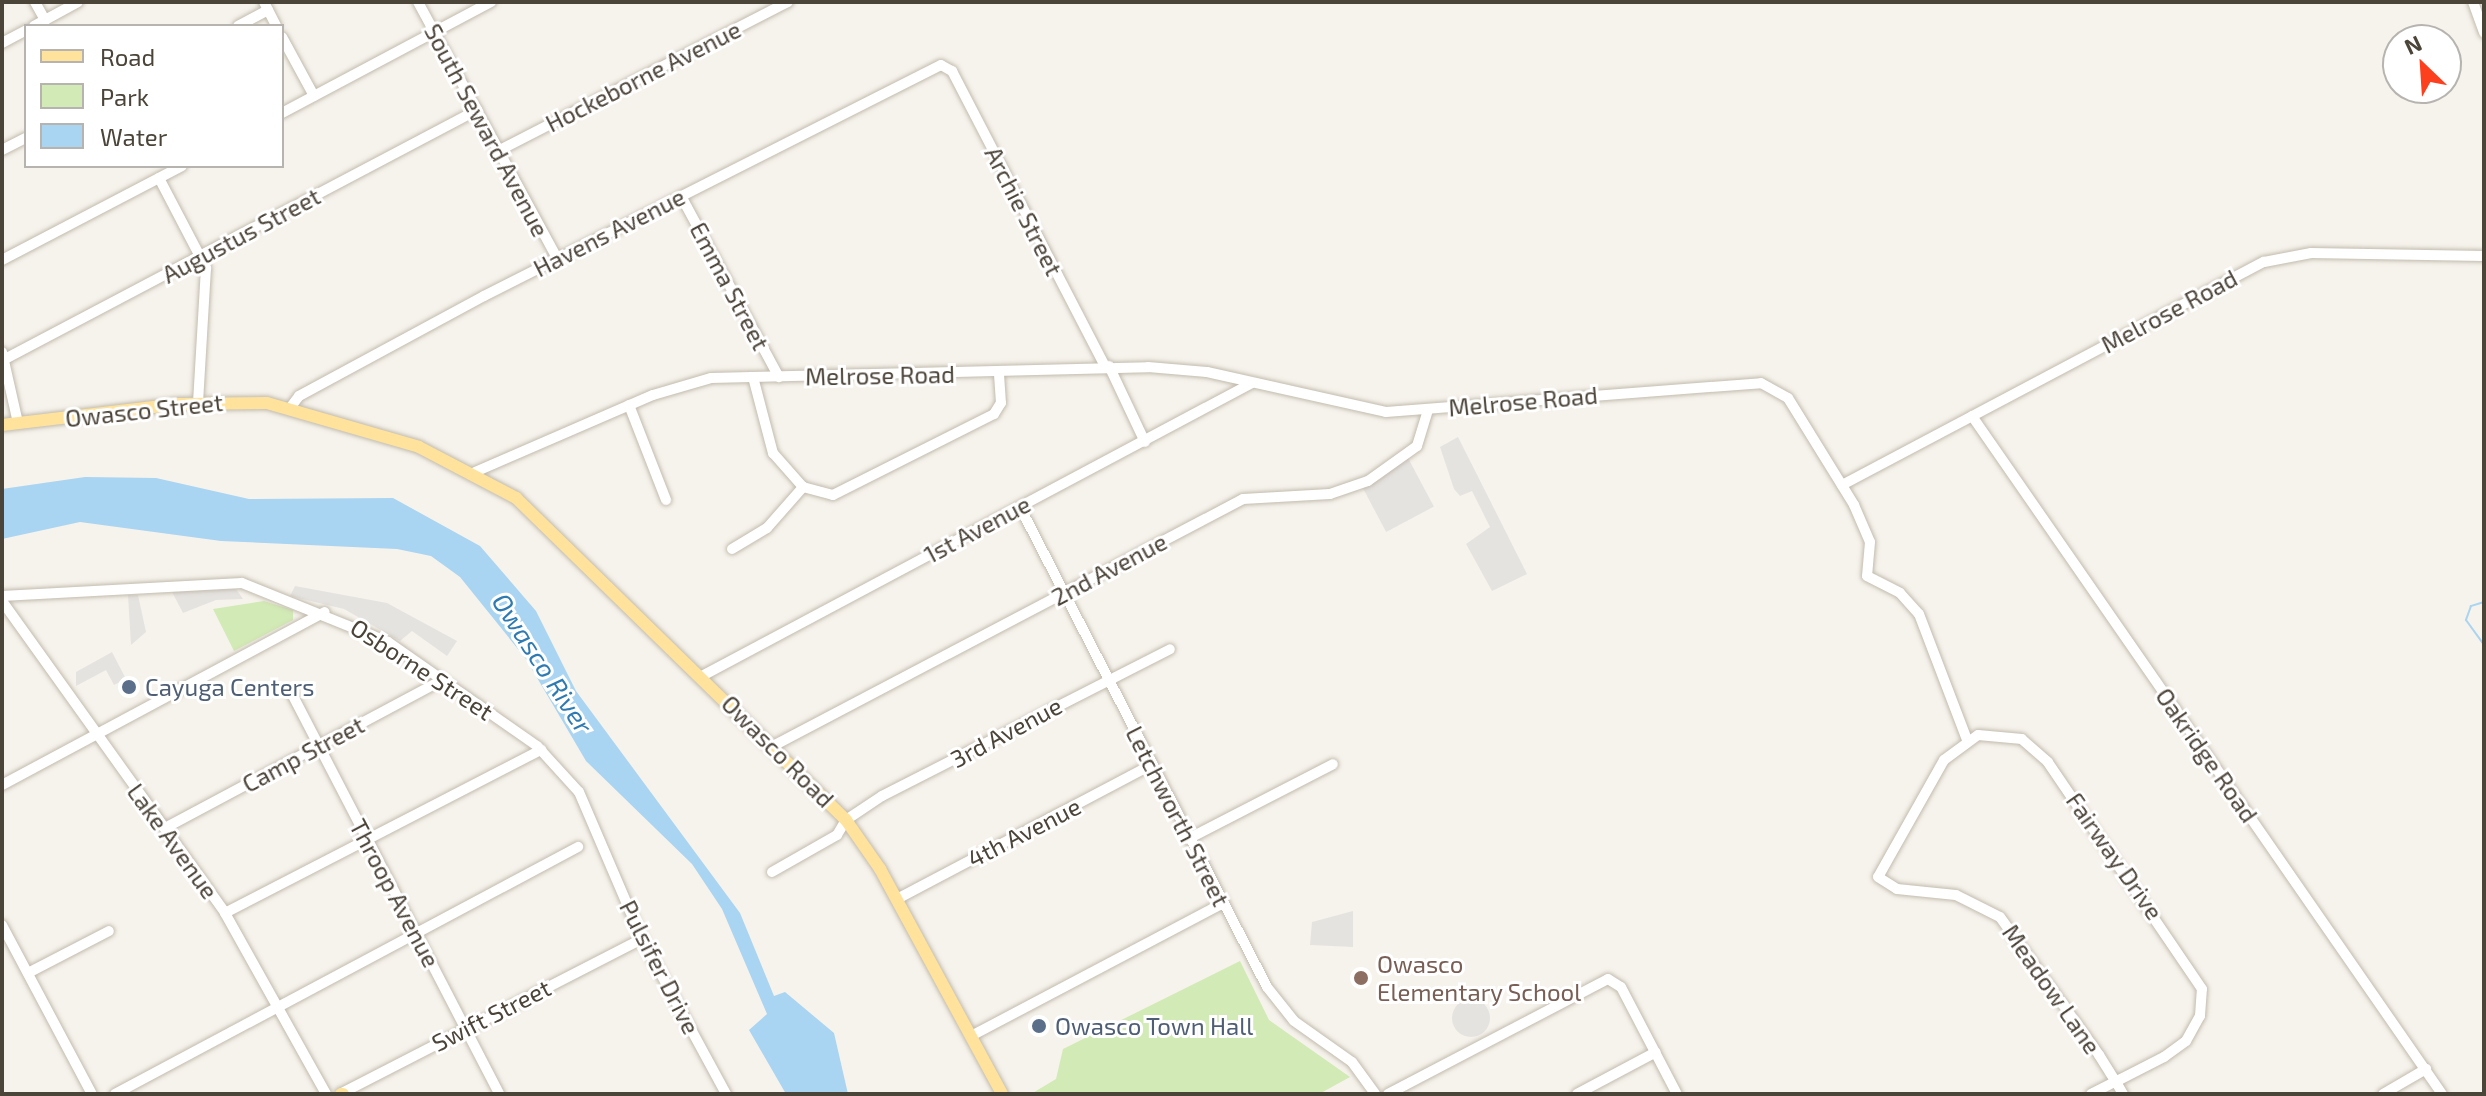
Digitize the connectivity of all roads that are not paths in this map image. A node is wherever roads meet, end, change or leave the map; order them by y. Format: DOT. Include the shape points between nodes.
graph roads {
  1 [pos="35,2"];
  2 [pos="78,2"];
  3 [pos="418,2"];
  4 [pos="491,2"];
  5 [pos="788,2"];
  6 [pos="2473,2"];
  7 [pos="266,6"];
  8 [pos="45,20"];
  9 [pos="38,24"];
  10 [pos="241,24"];
  11 [pos="275,24"];
  12 [pos="24,31"];
  13 [pos="434,32"];
  14 [pos="2484,33"];
  15 [pos="284,41"];
  16 [pos="2,43"];
  17 [pos="936,66"];
  18 [pos="314,96"];
  19 [pos="477,110"];
  20 [pos="284,112"];
  21 [pos="24,139"];
  22 [pos="2,150"];
  23 [pos="498,151"];
  24 [pos="178,168"];
  25 [pos="159,178"];
  26 [pos="681,196"];
  27 [pos="202,256"];
  28 [pos="2484,256"];
  29 [pos="557,258"];
  30 [pos="2,260"];
  31 [pos="4,358"];
  32 [pos="1107,366"];
  33 [pos="999,371"];
  34 [pos="753,377"];
  35 [pos="779,377"];
  36 [pos="2,378"];
  37 [pos="1252,383"];
  38 [pos="198,402"];
  39 [pos="629,405"];
  40 [pos="288,408"];
  41 [pos="1428,410"];
  42 [pos="1972,416"];
  43 [pos="18,423"];
  44 [pos="2,425"];
  45 [pos="1145,442"];
  46 [pos="475,472"];
  47 [pos="1842,485"];
  48 [pos="803,487"];
  49 [pos="666,500"];
  50 [pos="1020,507"];
  51 [pos="732,549"];
  52 [pos="1064,593"];
  53 [pos="2,598"];
  54 [pos="325,612"];
  55 [pos="1170,649"];
  56 [pos="702,676"];
  57 [pos="1107,679"];
  58 [pos="442,680"];
  59 [pos="291,692"];
  60 [pos="97,735"];
  61 [pos="1967,740"];
  62 [pos="318,746"];
  63 [pos="773,746"];
  64 [pos="541,750"];
  65 [pos="1333,764"];
  66 [pos="1151,765"];
  67 [pos="2,785"];
  68 [pos="846,820"];
  69 [pos="165,828"];
  70 [pos="598,837"];
  71 [pos="366,839"];
  72 [pos="1188,839"];
  73 [pos="578,847"];
  74 [pos="772,872"];
  75 [pos="897,899"];
  76 [pos="1223,903"];
  77 [pos="225,913"];
  78 [pos="2,925"];
  79 [pos="109,931"];
  80 [pos="416,933"];
  81 [pos="642,939"];
  82 [pos="28,973"];
  83 [pos="278,1005"];
  84 [pos="465,1028"];
  85 [pos="971,1036"];
  86 [pos="1656,1052"];
  87 [pos="2426,1069"];
  88 [pos="2116,1082"];
  89 [pos="92,1094"];
  90 [pos="115,1094"];
  91 [pos="326,1094"];
  92 [pos="342,1094"];
  93 [pos="499,1094"];
  94 [pos="726,1094"];
  95 [pos="1002,1094"];
  96 [pos="1375,1094"];
  97 [pos="1388,1094"];
  98 [pos="1577,1094"];
  99 [pos="1677,1094"];
  100 [pos="2091,1094"];
  101 [pos="2123,1094"];
  102 [pos="2383,1094"];
  103 [pos="2442,1094"];
  1 -- 8 [label="street"];
  2 -- 8 [label="street"];
  3 -- 13 [label="street, South Seward Avenue"];
  4 -- 13 [label="street"];
  5 -- 23 [label="street, Hockeborne Avenue"];
  6 -- 14 [label="street"];
  7 -- 10 [label="street"];
  7 -- 11 [label="street"];
  8 -- 9 [label="street"];
  12 -- 16 [label="street"];
  13 -- 18 [label="street"];
  13 -- 19 [label="street, South Seward Avenue"];
  15 -- 18 [label="street"];
  17 -- 26 [label="street, Havens Avenue"];
  17 -- 32 [label="street, Archie Street" via="952,71"];
  18 -- 20 [label="street"];
  19 -- 23 [label="street, South Seward Avenue"];
  19 -- 27 [label="street, Augustus Street"];
  21 -- 22 [label="street"];
  23 -- 29 [label="street, South Seward Avenue"];
  24 -- 25 [label="street"];
  25 -- 27 [label="street"];
  25 -- 30 [label="street"];
  26 -- 29 [label="street, Havens Avenue"];
  26 -- 35 [label="street, Emma Street"];
  27 -- 31 [label="street, Augustus Street"];
  27 -- 38 [label="street"];
  28 -- 42 [label="street, Melrose Road" via="2273,259"];
  29 -- 40 [label="street, Havens Avenue" via="299,396"];
  31 -- 36 [label="street"];
  31 -- 43 [label="street"];
  32 -- 33 [label="street, Melrose Road"];
  32 -- 37 [label="street, Melrose Road" via="1185,369"];
  32 -- 45 [label="street, Archie Street"];
  33 -- 35 [label="street, Melrose Road"];
  33 -- 48 [label="street" via="1001,403 988,418 846,492"];
  34 -- 35 [label="street, Melrose Road"];
  34 -- 39 [label="street, Melrose Road" via="700,380"];
  34 -- 48 [label="street" via="769,446"];
  37 -- 41 [label="street, Melrose Road" via="1364,409"];
  37 -- 45 [label="street, 1st Avenue"];
  38 -- 40 [label="main road, Owasco Street"];
  38 -- 43 [label="main road, Owasco Street"];
  39 -- 46 [label="street, Melrose Road"];
  39 -- 49 [label="street"];
  40 -- 46 [label="main road, Owasco Street" via="392,437"];
  41 -- 47 [label="street, Melrose Road" via="1761,383 1788,398"];
  41 -- 52 [label="street, 2nd Avenue" via="1417,446 1357,486 1316,496 1249,496"];
  42 -- 47 [label="street, Melrose Road"];
  42 -- 87 [label="street, Oakridge Road"];
  43 -- 44 [label="main road, Owasco Street"];
  45 -- 50 [label="street, 1st Avenue"];
  46 -- 56 [label="main road, Owasco Road" via="547,523"];
  47 -- 61 [label="street" via="1870,542 1867,576 1900,593 1919,614"];
  48 -- 51 [label="street" via="767,528"];
  50 -- 52 [label="street, Letchworth Street"];
  50 -- 56 [label="street, 1st Avenue"];
  52 -- 57 [label="street, Letchworth Street"];
  52 -- 63 [label="street, 2nd Avenue"];
  53 -- 54 [label="street, Osborne Street" via="226,581"];
  53 -- 60 [label="street, Lake Avenue"];
  54 -- 58 [label="street, Osborne Street" via="371,631"];
  54 -- 60 [label="street"];
  55 -- 57 [label="street, 3rd Avenue"];
  56 -- 63 [label="main road, Owasco Road"];
  57 -- 66 [label="street, Letchworth Street"];
  57 -- 68 [label="street, 3rd Avenue"];
  58 -- 62 [label="street, Camp Street"];
  58 -- 64 [label="street, Osborne Street"];
  59 -- 62 [label="street, Throop Avenue"];
  60 -- 67 [label="street"];
  60 -- 69 [label="street, Lake Avenue"];
  61 -- 88 [label="street, Meadow Lane" via="1944,760 1899,832 1878,871 1882,883 1956,895 2000,917"];
  61 -- 88 [label="street, Fairway Drive" via="2002,734 2035,747 2197,976 2203,1003 2192,1034"];
  62 -- 69 [label="street, Camp Street"];
  62 -- 71 [label="street, Throop Avenue"];
  63 -- 68 [label="main road, Owasco Road"];
  64 -- 70 [label="street, Osborne Street" via="579,792"];
  64 -- 71 [label="street"];
  65 -- 72 [label="street"];
  66 -- 72 [label="street, Letchworth Street"];
  66 -- 75 [label="street, 4th Avenue"];
  68 -- 74 [label="street" via="843,831"];
  68 -- 75 [label="main road, Owasco Road"];
  69 -- 77 [label="street, Lake Avenue"];
  70 -- 81 [label="street, Pulsifer Drive"];
  71 -- 77 [label="street"];
  71 -- 80 [label="street, Throop Avenue"];
  72 -- 76 [label="street, Letchworth Street"];
  73 -- 80 [label="street"];
  75 -- 85 [label="main road, Owasco Road"];
  76 -- 85 [label="street"];
  76 -- 96 [label="street, Letchworth Street" via="1275,1000 1352,1062"];
  77 -- 83 [label="street, Lake Avenue"];
  78 -- 82 [label="street"];
  79 -- 82 [label="street"];
  80 -- 83 [label="street"];
  80 -- 84 [label="street, Throop Avenue"];
  81 -- 84 [label="street, Swift Street"];
  81 -- 94 [label="street, Pulsifer Drive"];
  82 -- 89 [label="street"];
  83 -- 90 [label="street"];
  83 -- 91 [label="street, Lake Avenue"];
  84 -- 92 [label="street, Swift Street"];
  84 -- 93 [label="street, Throop Avenue"];
  85 -- 95 [label="main road, Owasco Road"];
  86 -- 97 [label="street" via="1621,987 1605,980"];
  86 -- 98 [label="street"];
  86 -- 99 [label="street"];
  87 -- 102 [label="street"];
  87 -- 103 [label="street, Oakridge Road"];
  88 -- 100 [label="street, Fairway Drive"];
  88 -- 101 [label="street, Meadow Lane"];
}
